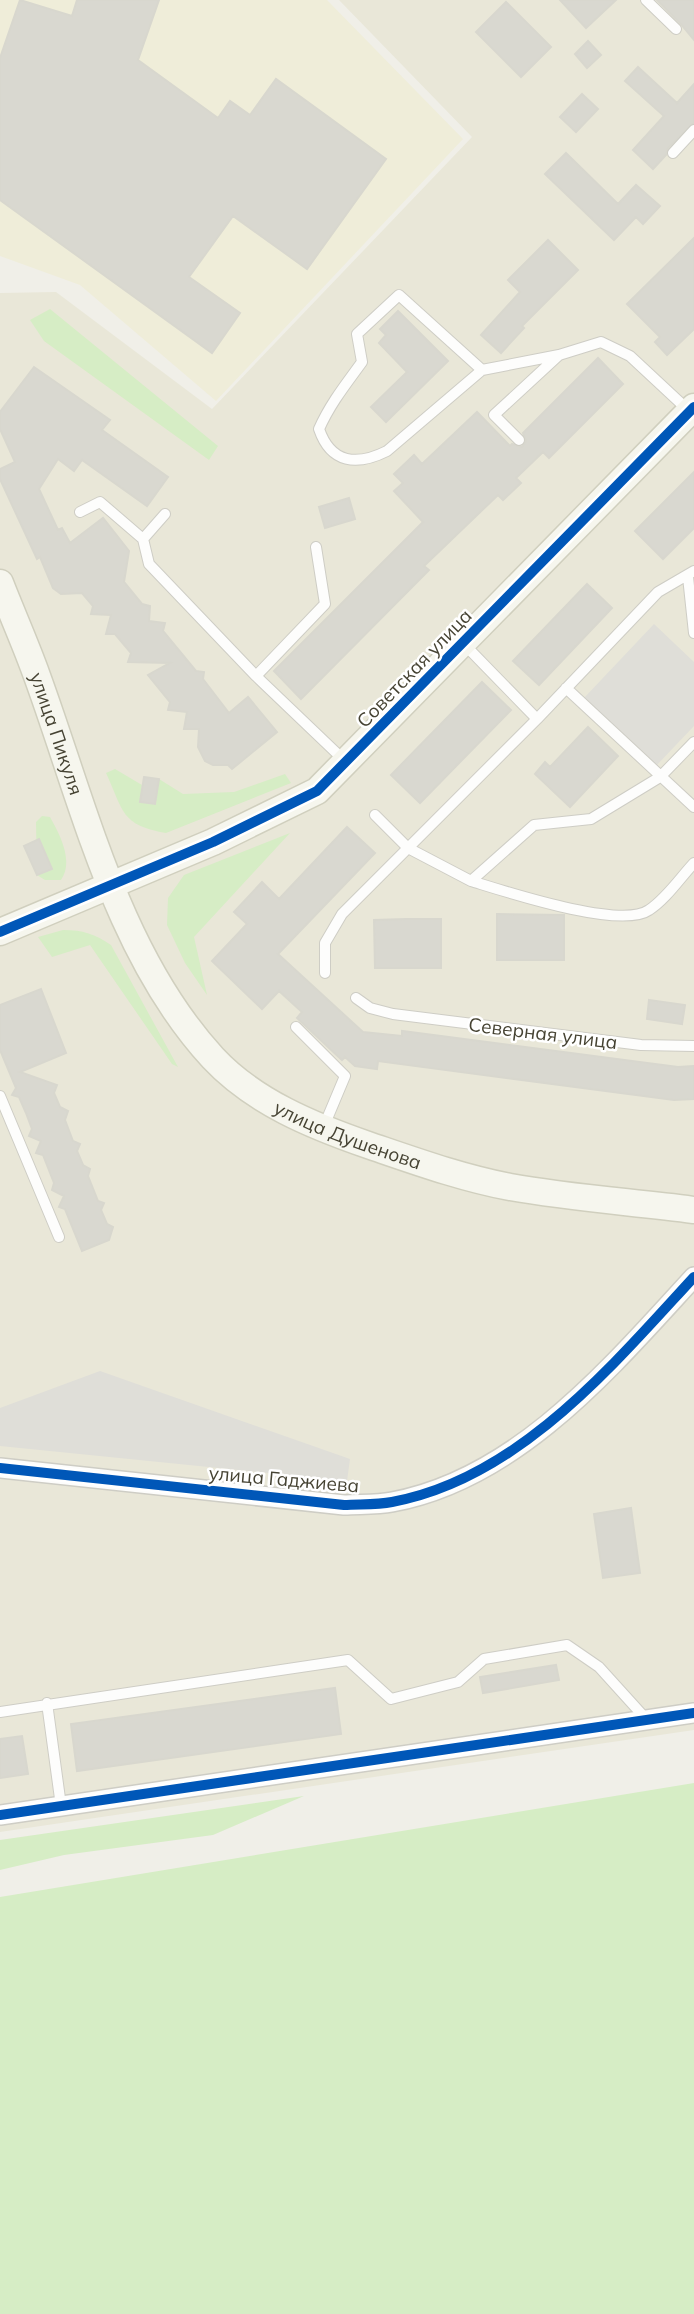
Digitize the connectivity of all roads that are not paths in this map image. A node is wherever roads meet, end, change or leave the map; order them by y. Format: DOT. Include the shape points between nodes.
graph roads {
  1 [pos="646,0"];
  2 [pos="676,29"];
  3 [pos="694,130"];
  4 [pos="673,153"];
  5 [pos="559,355"];
  6 [pos="482,370"];
  7 [pos="692,411"];
  8 [pos="519,440"];
  9 [pos="80,512"];
  10 [pos="165,514"];
  11 [pos="143,539"];
  12 [pos="316,547"];
  13 [pos="691,574"];
  14 [pos="0,583"];
  15 [pos="694,633"];
  16 [pos="463,643"];
  17 [pos="256,676"];
  18 [pos="566,688"];
  19 [pos="537,719"];
  20 [pos="694,742"];
  21 [pos="346,762"];
  22 [pos="660,777"];
  23 [pos="694,807"];
  24 [pos="375,815"];
  25 [pos="408,848"];
  26 [pos="694,863"];
  27 [pos="471,881"];
  28 [pos="112,886"];
  29 [pos="0,932"];
  30 [pos="325,973"];
  31 [pos="356,998"];
  32 [pos="296,1027"];
  33 [pos="694,1046"];
  34 [pos="0,1096"];
  35 [pos="322,1129"];
  36 [pos="694,1210"];
  37 [pos="59,1237"];
  38 [pos="694,1277"];
  39 [pos="0,1468"];
  40 [pos="47,1703"];
  41 [pos="0,1712"];
  42 [pos="694,1713"];
  43 [pos="648,1720"];
  44 [pos="61,1807"];
  45 [pos="0,1815"];
  1 -- 2 [label="lane"];
  3 -- 4 [label="lane"];
  5 -- 6 [label="lane"];
  5 -- 7 [label="lane" via="601,342 615,347"];
  5 -- 8 [label="lane" via="494,415"];
  6 -- 6 [label="lane" via="387,451 353,460 334,455 324,445 319,429 334,398 362,362 357,334 399,295"];
  7 -- 16 [label="main road, Советская улица"];
  9 -- 11 [label="lane" via="100,502"];
  10 -- 11 [label="lane"];
  11 -- 17 [label="lane" via="149,564"];
  12 -- 17 [label="lane" via="325,604"];
  13 -- 15 [label="lane"];
  13 -- 18 [label="lane" via="657,592"];
  14 -- 28 [label="main road, улица Пикуля"];
  16 -- 19 [label="lane"];
  16 -- 21 [label="main road, Советская улица"];
  17 -- 21 [label="lane"];
  18 -- 19 [label="lane"];
  18 -- 22 [label="lane"];
  19 -- 25 [label="lane"];
  20 -- 22 [label="lane"];
  21 -- 28 [label="main road, Советская улица" via="317,791"];
  22 -- 23 [label="lane"];
  22 -- 27 [label="lane" via="591,819 534,825"];
  24 -- 25 [label="lane"];
  25 -- 27 [label="lane"];
  25 -- 30 [label="lane" via="342,914 326,943"];
  26 -- 27 [label="lane" via="648,911 622,916 539,902"];
  28 -- 29 [label="main road, Советская улица"];
  28 -- 35 [label="main road, улица Душенова" via="144,956 181,1018 214,1059 247,1087"];
  31 -- 33 [label="lane, Северная улица" via="370,1008 393,1014 641,1045"];
  32 -- 35 [label="lane" via="345,1076"];
  34 -- 37 [label="lane"];
  35 -- 36 [label="main road, улица Душенова" via="442,1170 510,1187"];
  38 -- 39 [label="street, улица Гаджиева" via="595,1385 514,1452 444,1486 392,1503 344,1505"];
  40 -- 41 [label="lane"];
  40 -- 43 [label="lane" via="348,1660 391,1699 458,1682 484,1659 567,1645 599,1667"];
  40 -- 44 [label="lane"];
  42 -- 43 [label="street"];
  43 -- 44 [label="street"];
  44 -- 45 [label="street"];
}
